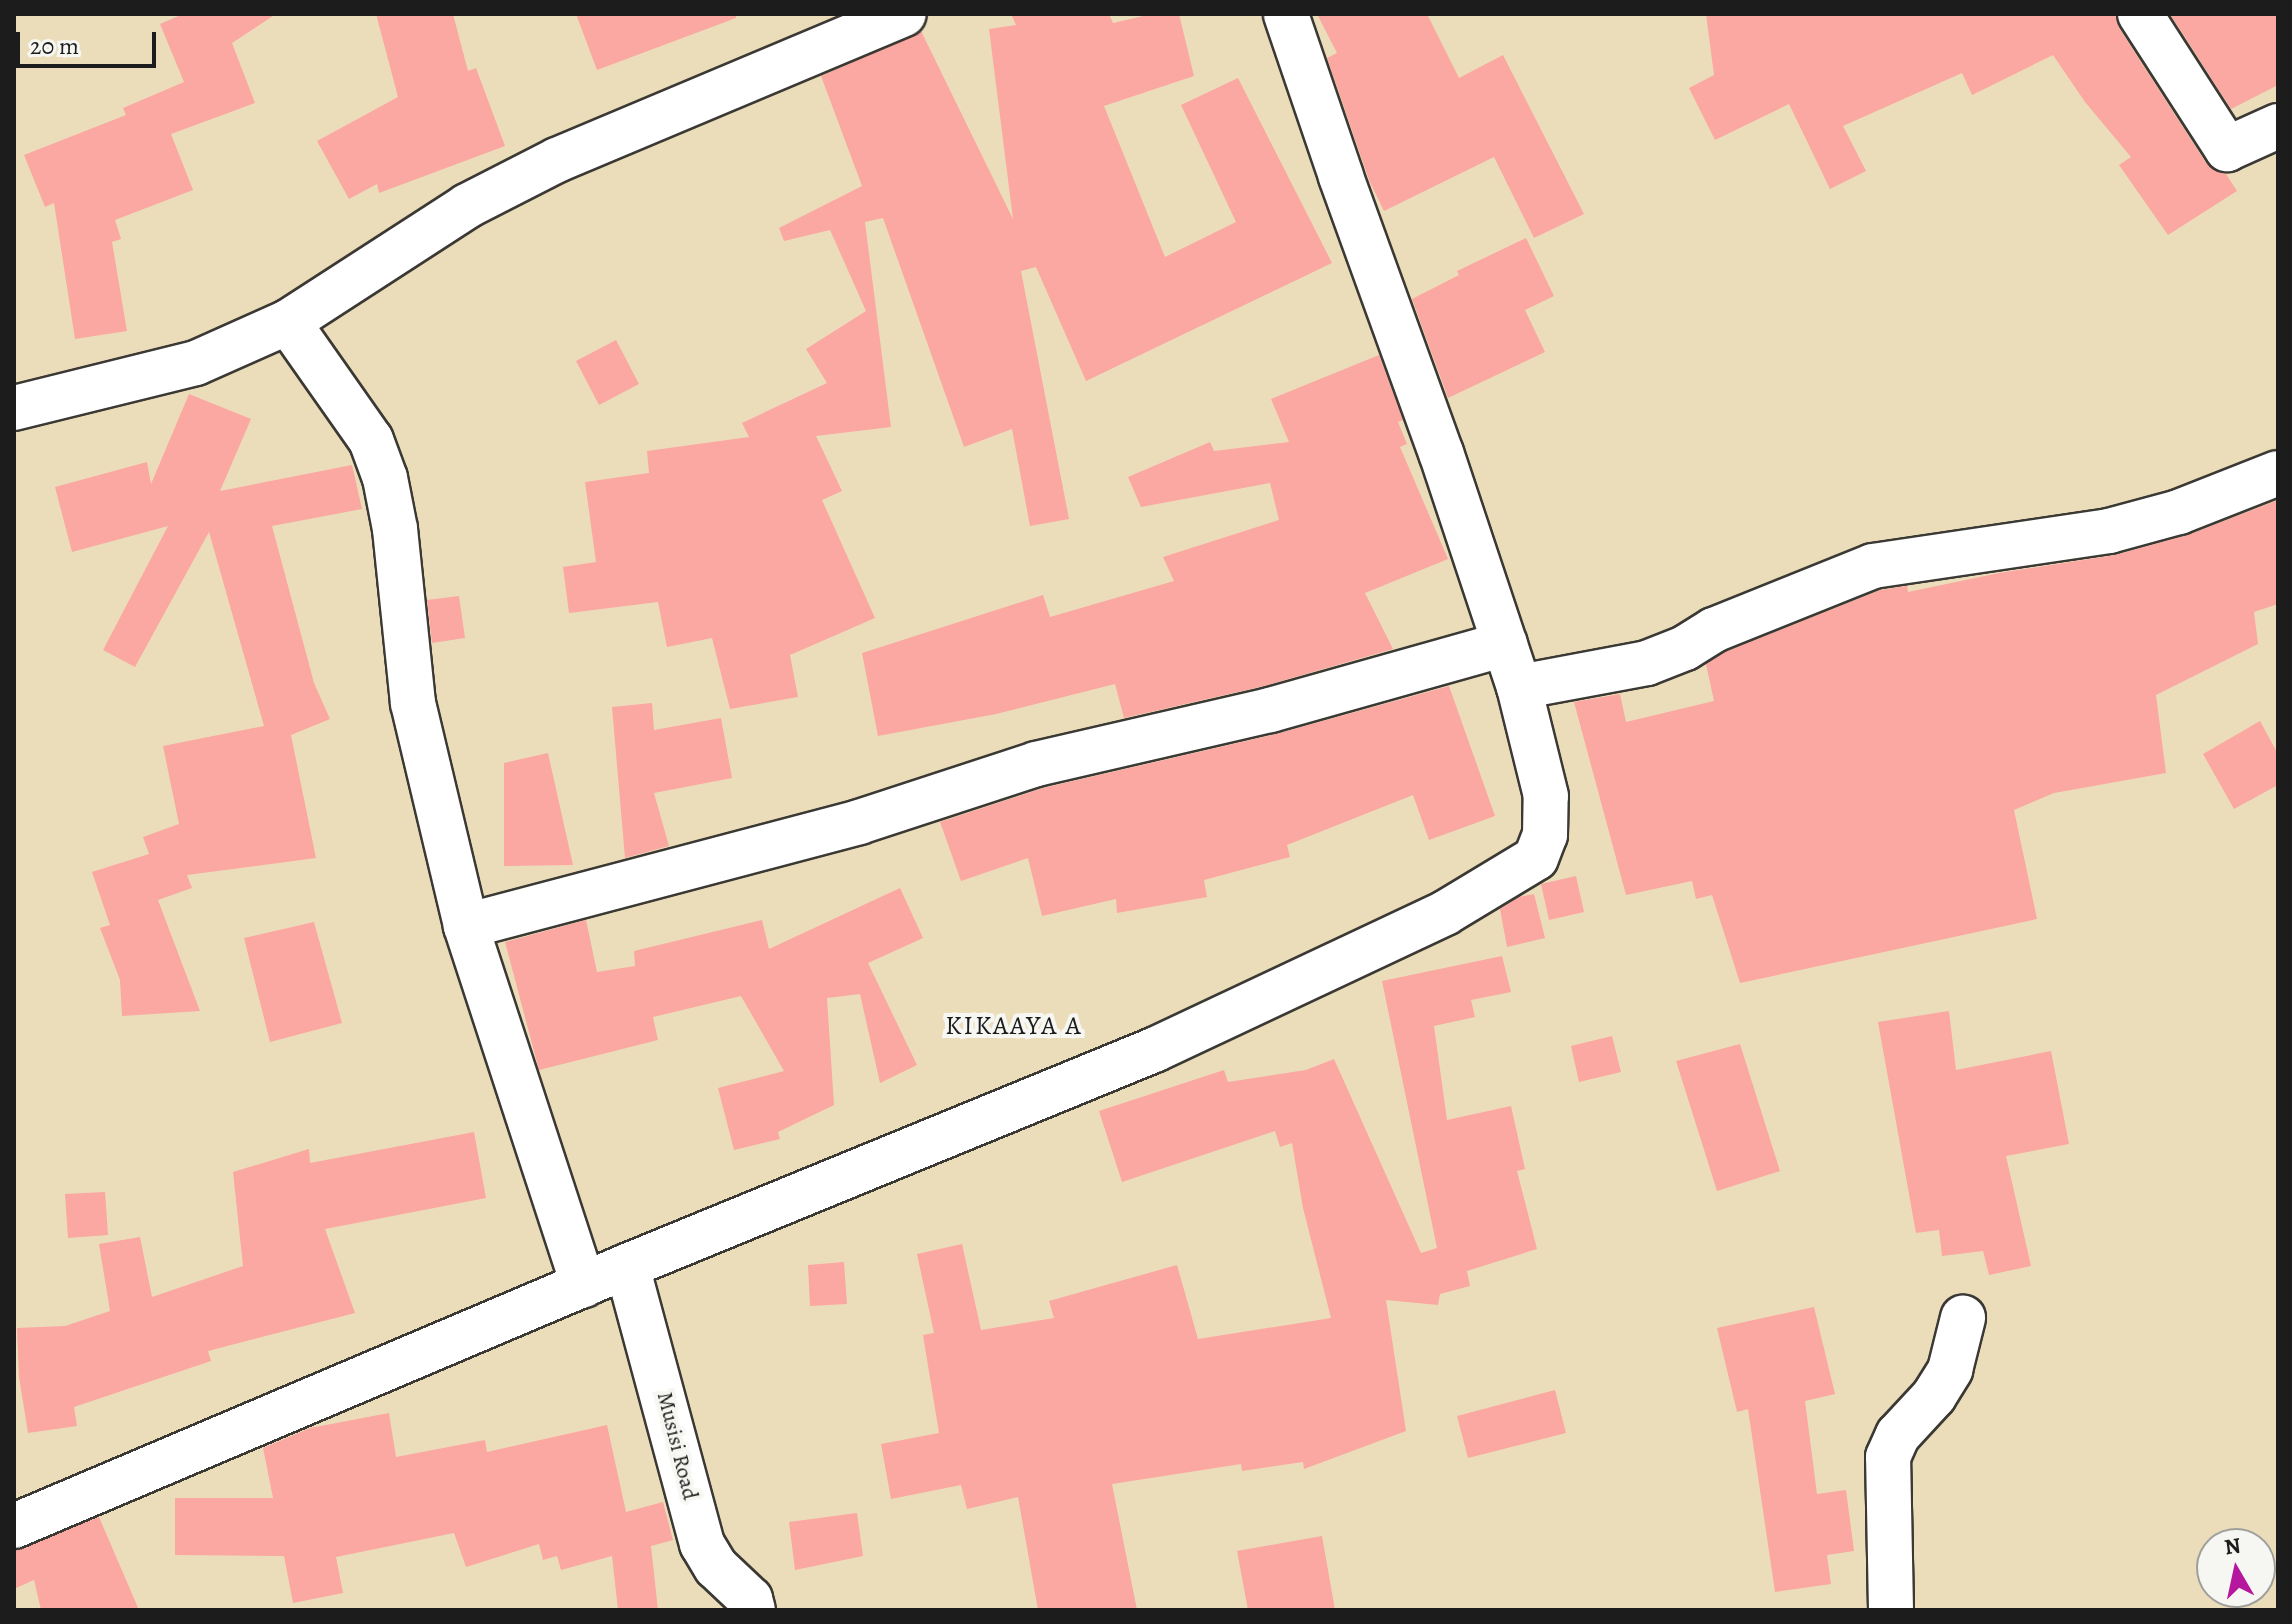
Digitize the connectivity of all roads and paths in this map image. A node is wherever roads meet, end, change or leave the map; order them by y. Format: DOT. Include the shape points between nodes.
graph roads {
  1 [pos="904,14"];
  2 [pos="1286,14"];
  3 [pos="2140,14"];
  4 [pos="2278,126"];
  5 [pos="288,322"];
  6 [pos="14,408"];
  7 [pos="2278,473"];
  8 [pos="1505,644"];
  9 [pos="1519,687"];
  10 [pos="466,926"];
  11 [pos="627,1266"];
  12 [pos="583,1285"];
  13 [pos="1963,1318"];
  14 [pos="14,1526"];
  15 [pos="753,1610"];
  16 [pos="1891,1610"];
  1 -- 5 [label="street" via="557,160 467,206"];
  2 -- 8 [label="street"];
  3 -- 4 [label="street" via="2227,149"];
  5 -- 6 [label="street" via="196,363"];
  5 -- 10 [label="street" via="371,440 385,478 413,703"];
  7 -- 9 [label="street" via="2179,512 2109,531 1873,566 1727,624 1647,663"];
  8 -- 9 [label="street"];
  8 -- 10 [label="street" via="1270,710 1036,764 859,822"];
  9 -- 11 [label="street" via="1546,796 1545,835 1536,858 1445,913 1154,1050"];
  10 -- 12 [label="street"];
  11 -- 12 [label="street"];
  11 -- 15 [label="street, Musisi Road" via="702,1544 716,1567 750,1599"];
  12 -- 14 [label="street"];
  13 -- 16 [label="street" via="1950,1370 1898,1435 1888,1457"];
}
